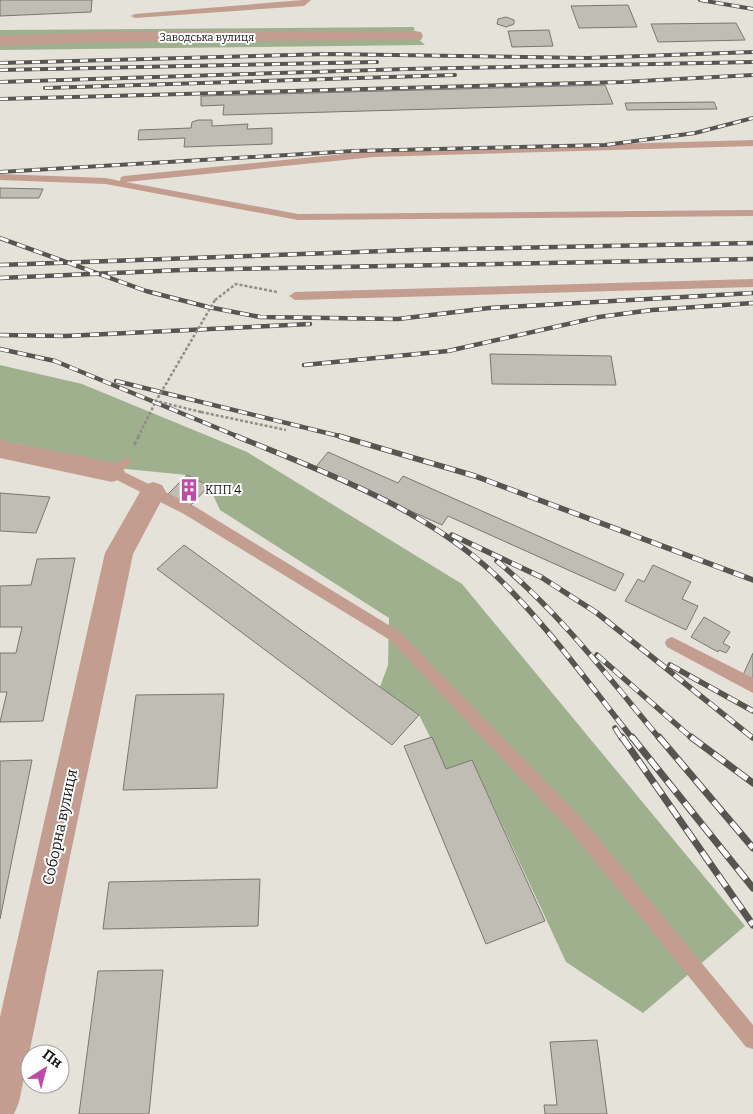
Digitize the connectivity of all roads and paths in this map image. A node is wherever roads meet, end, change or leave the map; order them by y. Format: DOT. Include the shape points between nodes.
graph roads {
  1 [pos="307,0"];
  2 [pos="135,16"];
  3 [pos="415,36"];
  4 [pos="0,41"];
  5 [pos="753,143"];
  6 [pos="0,177"];
  7 [pos="106,181"];
  8 [pos="753,213"];
  9 [pos="753,283"];
  10 [pos="295,296"];
  11 [pos="156,401"];
  12 [pos="286,430"];
  13 [pos="0,449"];
  14 [pos="119,466"];
  15 [pos="152,492"];
  16 [pos="672,643"];
  17 [pos="753,686"];
  18 [pos="753,1040"];
  19 [pos="0,1102"];
  1 -- 2 [label="lane" via="304,4"];
  3 -- 4 [label="street, Заводська вулиця" via="102,37"];
  5 -- 7 [label="lane" via="374,154"];
  6 -- 7 [label="lane"];
  7 -- 8 [label="lane" via="298,217"];
  9 -- 10 [label="lane"];
  10 -- 11 [label="path, bridge" via="236,284 215,300"];
  11 -- 12 [label="path, bridge"];
  11 -- 14 [label="path"];
  13 -- 14 [label="street"];
  14 -- 15 [label="lane"];
  15 -- 18 [label="lane" via="260,552 396,636 579,828"];
  15 -- 19 [label="street, Соборна вулиця" via="120,553"];
  16 -- 17 [label="lane"];
}
